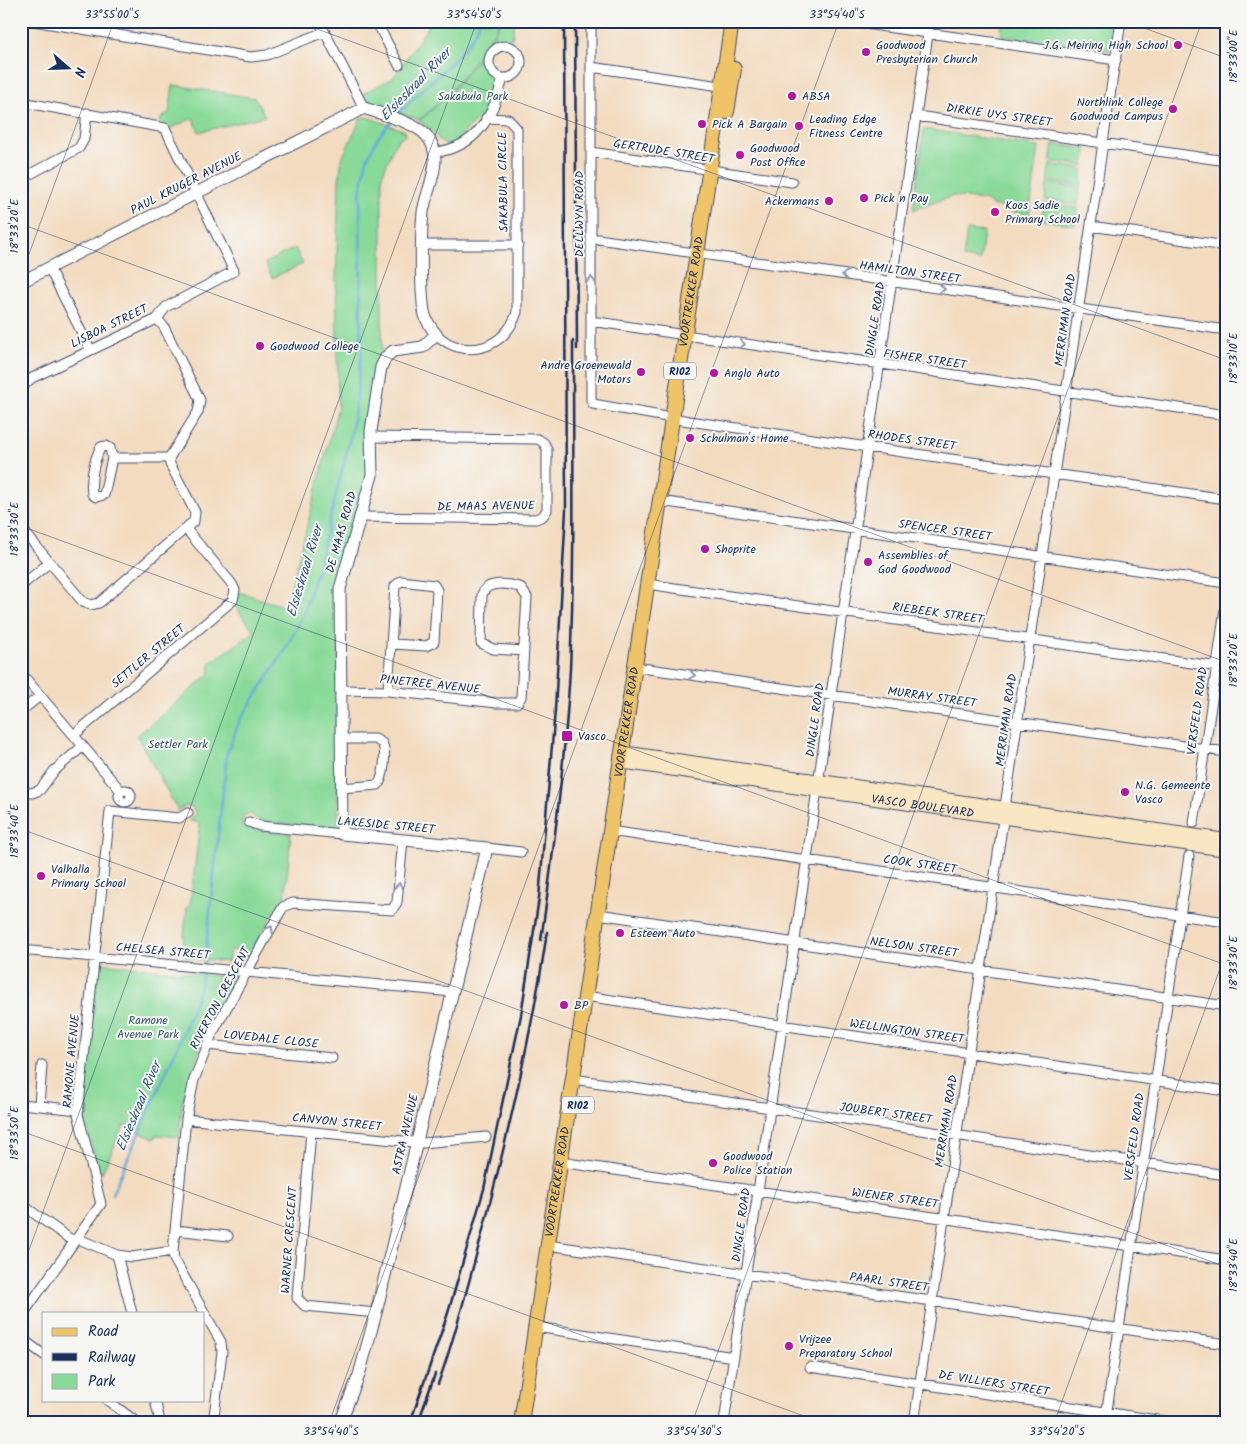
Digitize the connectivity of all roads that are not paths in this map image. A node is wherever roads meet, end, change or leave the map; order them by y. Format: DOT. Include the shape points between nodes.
graph roads {
  1 [pos="34,21"];
  2 [pos="108,21"];
  3 [pos="319,21"];
  4 [pos="376,21"];
  5 [pos="591,21"];
  6 [pos="732,21"];
  7 [pos="741,21"];
  8 [pos="844,21"];
  9 [pos="930,21"];
  10 [pos="1121,21"];
  11 [pos="324,32"];
  12 [pos="106,33"];
  13 [pos="928,33"];
  14 [pos="1116,60"];
  15 [pos="399,65"];
  16 [pos="591,67"];
  17 [pos="503,78"];
  18 [pos="726,87"];
  19 [pos="21,102"];
  20 [pos="364,108"];
  21 [pos="87,113"];
  22 [pos="917,116"];
  23 [pos="486,118"];
  24 [pos="1103,143"];
  25 [pos="435,152"];
  26 [pos="591,152"];
  27 [pos="1226,161"];
  28 [pos="714,171"];
  29 [pos="21,179"];
  30 [pos="792,182"];
  31 [pos="198,193"];
  32 [pos="1091,226"];
  33 [pos="591,238"];
  34 [pos="423,245"];
  35 [pos="518,245"];
  36 [pos="1226,246"];
  37 [pos="701,254"];
  38 [pos="49,268"];
  39 [pos="21,282"];
  40 [pos="894,282"];
  41 [pos="1079,309"];
  42 [pos="157,319"];
  43 [pos="591,321"];
  44 [pos="1226,330"];
  45 [pos="436,334"];
  46 [pos="689,336"];
  47 [pos="90,349"];
  48 [pos="880,365"];
  49 [pos="1067,391"];
  50 [pos="21,392"];
  51 [pos="595,405"];
  52 [pos="1226,415"];
  53 [pos="677,419"];
  54 [pos="371,437"];
  55 [pos="868,447"];
  56 [pos="112,458"];
  57 [pos="169,458"];
  58 [pos="1054,474"];
  59 [pos="1226,499"];
  60 [pos="664,502"];
  61 [pos="360,517"];
  62 [pos="21,528"];
  63 [pos="186,529"];
  64 [pos="856,530"];
  65 [pos="1043,557"];
  66 [pos="50,562"];
  67 [pos="1226,583"];
  68 [pos="652,585"];
  69 [pos="21,586"];
  70 [pos="1226,603"];
  71 [pos="844,612"];
  72 [pos="1031,640"];
  73 [pos="392,644"];
  74 [pos="524,651"];
  75 [pos="1221,667"];
  76 [pos="639,668"];
  77 [pos="21,673"];
  78 [pos="340,690"];
  79 [pos="388,691"];
  80 [pos="832,695"];
  81 [pos="40,696"];
  82 [pos="21,710"];
  83 [pos="1019,722"];
  84 [pos="74,735"];
  85 [pos="341,739"];
  86 [pos="83,746"];
  87 [pos="1204,749"];
  88 [pos="1226,752"];
  89 [pos="626,758"];
  90 [pos="819,785"];
  91 [pos="341,788"];
  92 [pos="121,791"];
  93 [pos="21,792"];
  94 [pos="1006,812"];
  95 [pos="188,813"];
  96 [pos="249,822"];
  97 [pos="1194,823"];
  98 [pos="615,832"];
  99 [pos="342,834"];
  100 [pos="403,840"];
  101 [pos="1226,840"];
  102 [pos="487,848"];
  103 [pos="1226,850"];
  104 [pos="521,852"];
  105 [pos="1189,856"];
  106 [pos="807,860"];
  107 [pos="994,888"];
  108 [pos="602,915"];
  109 [pos="1180,915"];
  110 [pos="1226,922"];
  111 [pos="795,943"];
  112 [pos="21,950"];
  113 [pos="94,957"];
  114 [pos="981,970"];
  115 [pos="247,972"];
  116 [pos="452,992"];
  117 [pos="590,997"];
  118 [pos="1168,998"];
  119 [pos="1226,1006"];
  120 [pos="782,1026"];
  121 [pos="207,1045"];
  122 [pos="969,1053"];
  123 [pos="332,1058"];
  124 [pos="42,1065"];
  125 [pos="578,1080"];
  126 [pos="1155,1081"];
  127 [pos="1226,1091"];
  128 [pos="21,1104"];
  129 [pos="39,1106"];
  130 [pos="770,1108"];
  131 [pos="79,1110"];
  132 [pos="186,1119"];
  133 [pos="311,1132"];
  134 [pos="486,1136"];
  135 [pos="957,1136"];
  136 [pos="417,1142"];
  137 [pos="565,1162"];
  138 [pos="1143,1164"];
  139 [pos="1226,1176"];
  140 [pos="758,1191"];
  141 [pos="21,1204"];
  142 [pos="944,1218"];
  143 [pos="175,1230"];
  144 [pos="228,1236"];
  145 [pos="77,1240"];
  146 [pos="553,1246"];
  147 [pos="1131,1246"];
  148 [pos="173,1251"];
  149 [pos="117,1255"];
  150 [pos="1226,1260"];
  151 [pos="746,1274"];
  152 [pos="933,1301"];
  153 [pos="132,1312"];
  154 [pos="204,1312"];
  155 [pos="376,1313"];
  156 [pos="205,1314"];
  157 [pos="21,1317"];
  158 [pos="540,1328"];
  159 [pos="1117,1328"];
  160 [pos="21,1338"];
  161 [pos="1226,1344"];
  162 [pos="42,1354"];
  163 [pos="734,1357"];
  164 [pos="810,1367"];
  165 [pos="920,1384"];
  166 [pos="110,1402"];
  167 [pos="155,1402"];
  168 [pos="1106,1413"];
  169 [pos="159,1417"];
  170 [pos="138,1423"];
  171 [pos="210,1423"];
  172 [pos="340,1423"];
  173 [pos="522,1423"];
  174 [pos="531,1423"];
  175 [pos="724,1423"];
  176 [pos="914,1423"];
  177 [pos="1105,1423"];
  178 [pos="1176,1423"];
  1 -- 12 [label="street"];
  2 -- 12 [label="street"];
  3 -- 11 [label="street"];
  4 -- 15 [label="street"];
  5 -- 16 [label="street, DELLWYN ROAD"];
  6 -- 18 [label="main road, VOORTREKKER ROAD / R102"];
  7 -- 18 [label="main road, VOORTREKKER ROAD / R102"];
  8 -- 13 [label="street"];
  9 -- 13 [label="street, DINGLE ROAD"];
  10 -- 14 [label="street, MERRIMAN ROAD"];
  11 -- 12 [label="street" via="251,57"];
  11 -- 20 [label="street"];
  13 -- 14 [label="street"];
  13 -- 22 [label="street, DINGLE ROAD"];
  14 -- 24 [label="street, MERRIMAN ROAD"];
  16 -- 18 [label="street"];
  16 -- 26 [label="street, DELLWYN ROAD"];
  17 -- 23 [label="street" via="498,97"];
  18 -- 28 [label="main road, VOORTREKKER ROAD / R102"];
  19 -- 21 [label="street"];
  20 -- 25 [label="street" via="412,126 426,135"];
  20 -- 31 [label="street, PAUL KRUGER AVENUE"];
  21 -- 29 [label="street" via="84,139 79,148"];
  21 -- 31 [label="street" via="159,125 168,131"];
  22 -- 24 [label="street, DIRKIE UYS STREET"];
  22 -- 40 [label="street, DINGLE ROAD"];
  23 -- 25 [label="street, SAKABULA CIRCLE" via="465,144"];
  23 -- 35 [label="street, SAKABULA CIRCLE" via="508,119 516,129"];
  24 -- 27 [label="street, DIRKIE UYS STREET"];
  24 -- 32 [label="street, MERRIMAN ROAD"];
  25 -- 34 [label="street" via="434,171 423,212"];
  26 -- 28 [label="street, GERTRUDE STREET"];
  26 -- 33 [label="street, DELLWYN ROAD"];
  28 -- 30 [label="street, GERTRUDE STREET"];
  28 -- 37 [label="main road, VOORTREKKER ROAD / R102"];
  31 -- 38 [label="street, PAUL KRUGER AVENUE"];
  31 -- 42 [label="street, LISBOA STREET" via="234,270 233,274 166,307"];
  32 -- 36 [label="street"];
  32 -- 41 [label="street, MERRIMAN ROAD"];
  33 -- 37 [label="street, HAMILTON STREET"];
  43 -- 33 [label="street, DELLWYN ROAD, one-way"];
  34 -- 35 [label="street, SAKABULA CIRCLE"];
  34 -- 45 [label="street" via="424,313"];
  35 -- 45 [label="street, SAKABULA CIRCLE" via="517,312 510,330 493,344 476,350 454,346"];
  40 -- 37 [label="street, HAMILTON STREET, one-way"];
  37 -- 46 [label="main road, VOORTREKKER ROAD / R102"];
  38 -- 39 [label="street, PAUL KRUGER AVENUE"];
  38 -- 47 [label="street"];
  40 -- 41 [label="street, HAMILTON STREET, one-way"];
  40 -- 48 [label="street, DINGLE ROAD"];
  41 -- 44 [label="street, HAMILTON STREET"];
  41 -- 49 [label="street, MERRIMAN ROAD"];
  42 -- 47 [label="street, LISBOA STREET"];
  42 -- 57 [label="street" via="164,327 200,402 198,412"];
  43 -- 46 [label="street, FISHER STREET"];
  43 -- 51 [label="street, DELLWYN ROAD" via="591,400"];
  45 -- 54 [label="street, DE MAAS ROAD" via="426,345 393,351 384,360"];
  46 -- 48 [label="street, FISHER STREET, one-way"];
  46 -- 53 [label="main road, VOORTREKKER ROAD / R102"];
  47 -- 50 [label="street, LISBOA STREET" via="32,378"];
  48 -- 49 [label="street, FISHER STREET"];
  48 -- 55 [label="street, DINGLE ROAD"];
  49 -- 52 [label="street, FISHER STREET"];
  49 -- 58 [label="street, MERRIMAN ROAD"];
  51 -- 53 [label="street, RHODES STREET"];
  53 -- 55 [label="street, RHODES STREET"];
  53 -- 60 [label="main road, VOORTREKKER ROAD / R102"];
  54 -- 61 [label="street, DE MAAS ROAD" via="372,475"];
  54 -- 61 [label="street, DE MAAS AVENUE" via="538,439 547,449 547,510 536,519"];
  55 -- 58 [label="street, RHODES STREET"];
  55 -- 64 [label="street, DINGLE ROAD"];
  56 -- 56 [label="street" via="105,492 102,497 96,497 92,494 92,486 101,447 110,448"];
  56 -- 57 [label="street"];
  57 -- 63 [label="street" via="195,512 195,519"];
  58 -- 59 [label="street, RHODES STREET"];
  58 -- 65 [label="street, MERRIMAN ROAD"];
  60 -- 64 [label="street, SPENCER STREET"];
  60 -- 68 [label="main road, VOORTREKKER ROAD / R102"];
  61 -- 78 [label="street, DE MAAS ROAD" via="340,589"];
  62 -- 66 [label="street"];
  63 -- 66 [label="street" via="95,604 83,602"];
  63 -- 84 [label="street, SETTLER STREET" via="232,584 233,600"];
  64 -- 65 [label="street, SPENCER STREET"];
  64 -- 71 [label="street, DINGLE ROAD"];
  65 -- 67 [label="street, SPENCER STREET"];
  65 -- 72 [label="street, MERRIMAN ROAD"];
  66 -- 69 [label="street"];
  68 -- 71 [label="street, RIEBEEK STREET"];
  68 -- 76 [label="main road, VOORTREKKER ROAD / R102"];
  70 -- 75 [label="street, VERSFELD ROAD"];
  71 -- 72 [label="street, RIEBEEK STREET"];
  71 -- 80 [label="street, DINGLE ROAD"];
  72 -- 75 [label="street, RIEBEEK STREET"];
  72 -- 83 [label="street, MERRIMAN ROAD"];
  73 -- 73 [label="street" via="396,584 407,581 434,584 437,590 434,642 426,646"];
  73 -- 79 [label="street"];
  74 -- 74 [label="street" via="492,650 481,643 482,594 488,586 515,586 526,593"];
  74 -- 79 [label="street, PINETREE AVENUE" via="521,696 517,703"];
  75 -- 87 [label="street, VERSFELD ROAD"];
  76 -- 80 [label="street, MURRAY STREET, one-way"];
  76 -- 89 [label="main road, VOORTREKKER ROAD / R102"];
  77 -- 81 [label="street"];
  78 -- 79 [label="street, PINETREE AVENUE"];
  78 -- 85 [label="street, DE MAAS ROAD"];
  80 -- 83 [label="street, MURRAY STREET"];
  80 -- 90 [label="street, DINGLE ROAD"];
  81 -- 82 [label="street"];
  81 -- 84 [label="street"];
  83 -- 87 [label="street, MURRAY STREET"];
  83 -- 94 [label="street, MERRIMAN ROAD"];
  84 -- 86 [label="street"];
  85 -- 91 [label="street, DE MAAS ROAD"];
  85 -- 91 [label="street" via="375,739 385,749 378,786"];
  86 -- 92 [label="street"];
  86 -- 93 [label="street" via="54,771 40,790"];
  87 -- 88 [label="street, MURRAY STREET"];
  87 -- 97 [label="street, VERSFELD ROAD"];
  89 -- 90 [label="main road, VASCO BOULEVARD"];
  89 -- 98 [label="main road, VOORTREKKER ROAD / R102"];
  90 -- 94 [label="main road, VASCO BOULEVARD"];
  90 -- 106 [label="street, DINGLE ROAD"];
  91 -- 99 [label="street, DE MAAS ROAD"];
  94 -- 101 [label="main road, VASCO BOULEVARD"];
  94 -- 103 [label="main road, VASCO BOULEVARD"];
  94 -- 107 [label="street, MERRIMAN ROAD"];
  95 -- 113 [label="street, RAMONE AVENUE" via="179,818 110,811"];
  96 -- 99 [label="street, LAKESIDE STREET" via="260,826"];
  98 -- 106 [label="street, COOK STREET"];
  98 -- 108 [label="main road, VOORTREKKER ROAD / R102"];
  99 -- 100 [label="street, LAKESIDE STREET"];
  100 -- 102 [label="street, LAKESIDE STREET"];
  115 -- 100 [label="street, RIVERTON CRESCENT, one-way" via="287,904 384,912 394,909"];
  102 -- 104 [label="street, LAKESIDE STREET"];
  102 -- 116 [label="street, ASTRA AVENUE"];
  105 -- 109 [label="street, VERSFELD ROAD"];
  106 -- 107 [label="street, COOK STREET"];
  106 -- 111 [label="street, DINGLE ROAD"];
  107 -- 109 [label="street, COOK STREET"];
  107 -- 114 [label="street, MERRIMAN ROAD"];
  108 -- 111 [label="street, NELSON STREET"];
  108 -- 117 [label="main road, VOORTREKKER ROAD / R102"];
  109 -- 110 [label="street, COOK STREET"];
  109 -- 118 [label="street, VERSFELD ROAD"];
  111 -- 114 [label="street, NELSON STREET"];
  111 -- 120 [label="street, DINGLE ROAD"];
  112 -- 113 [label="street, CHELSEA STREET"];
  113 -- 115 [label="street, CHELSEA STREET"];
  113 -- 131 [label="street, RAMONE AVENUE"];
  114 -- 118 [label="street, NELSON STREET"];
  114 -- 122 [label="street, MERRIMAN ROAD"];
  115 -- 116 [label="street, CHELSEA STREET"];
  115 -- 121 [label="street, RIVERTON CRESCENT"];
  116 -- 136 [label="street, ASTRA AVENUE"];
  117 -- 120 [label="street, WELLINGTON STREET"];
  117 -- 125 [label="main road, VOORTREKKER ROAD / R102"];
  118 -- 119 [label="street, NELSON STREET"];
  118 -- 126 [label="street, VERSFELD ROAD"];
  120 -- 122 [label="street, WELLINGTON STREET"];
  120 -- 130 [label="street, DINGLE ROAD"];
  121 -- 123 [label="street, LOVEDALE CLOSE"];
  121 -- 132 [label="street, RIVERTON CRESCENT" via="194,1080"];
  122 -- 126 [label="street, WELLINGTON STREET"];
  122 -- 135 [label="street, MERRIMAN ROAD"];
  124 -- 129 [label="street"];
  125 -- 130 [label="street, JOUBERT STREET"];
  125 -- 137 [label="main road, VOORTREKKER ROAD / R102"];
  126 -- 127 [label="street, WELLINGTON STREET"];
  126 -- 138 [label="street, VERSFELD ROAD"];
  128 -- 129 [label="street"];
  129 -- 131 [label="street"];
  130 -- 135 [label="street, JOUBERT STREET"];
  130 -- 140 [label="street, DINGLE ROAD"];
  131 -- 145 [label="street, RAMONE AVENUE" via="101,1201"];
  132 -- 133 [label="street, CANYON STREET"];
  132 -- 143 [label="street, RIVERTON CRESCENT"];
  133 -- 136 [label="street, CANYON STREET"];
  133 -- 155 [label="street, WARNER CRESCENT" via="296,1298 305,1306"];
  134 -- 136 [label="street, CANYON STREET"];
  135 -- 138 [label="street, JOUBERT STREET"];
  135 -- 142 [label="street, MERRIMAN ROAD"];
  136 -- 155 [label="street, ASTRA AVENUE"];
  137 -- 140 [label="street, WIENER STREET"];
  137 -- 146 [label="main road, VOORTREKKER ROAD / R102"];
  138 -- 139 [label="street, JOUBERT STREET"];
  138 -- 147 [label="street, VERSFELD ROAD"];
  140 -- 142 [label="street, WIENER STREET"];
  140 -- 151 [label="street, DINGLE ROAD"];
  141 -- 145 [label="street" via="70,1239"];
  142 -- 147 [label="street, WIENER STREET"];
  142 -- 152 [label="street, MERRIMAN ROAD"];
  143 -- 144 [label="street"];
  143 -- 148 [label="street, RIVERTON CRESCENT"];
  145 -- 149 [label="street"];
  145 -- 157 [label="street, RAMONE AVENUE"];
  146 -- 151 [label="street, PAARL STREET"];
  146 -- 158 [label="main road, VOORTREKKER ROAD / R102"];
  147 -- 150 [label="street, WIENER STREET"];
  147 -- 159 [label="street, VERSFELD ROAD"];
  148 -- 149 [label="street" via="132,1257"];
  148 -- 154 [label="street, RIVERTON CRESCENT" via="174,1259"];
  149 -- 153 [label="street"];
  151 -- 152 [label="street, PAARL STREET"];
  151 -- 163 [label="street, DINGLE ROAD"];
  152 -- 159 [label="street, PAARL STREET"];
  152 -- 165 [label="street, MERRIMAN ROAD"];
  155 -- 172 [label="street, ASTRA AVENUE" via="359,1375"];
  156 -- 171 [label="street, RIVERTON CRESCENT" via="221,1342 222,1352 214,1416"];
  158 -- 163 [label="street"];
  158 -- 173 [label="main road, VOORTREKKER ROAD / R102"];
  158 -- 174 [label="main road, VOORTREKKER ROAD / R102"];
  159 -- 161 [label="street, PAARL STREET"];
  159 -- 168 [label="street, VERSFELD ROAD"];
  160 -- 162 [label="street"];
  163 -- 175 [label="street, DINGLE ROAD"];
  164 -- 165 [label="street, DE VILLIERS STREET"];
  165 -- 168 [label="street, DE VILLIERS STREET"];
  165 -- 176 [label="street, MERRIMAN ROAD"];
  166 -- 170 [label="street"];
  167 -- 169 [label="street"];
  168 -- 177 [label="street, VERSFELD ROAD"];
  168 -- 178 [label="street, DE VILLIERS STREET"];
}
